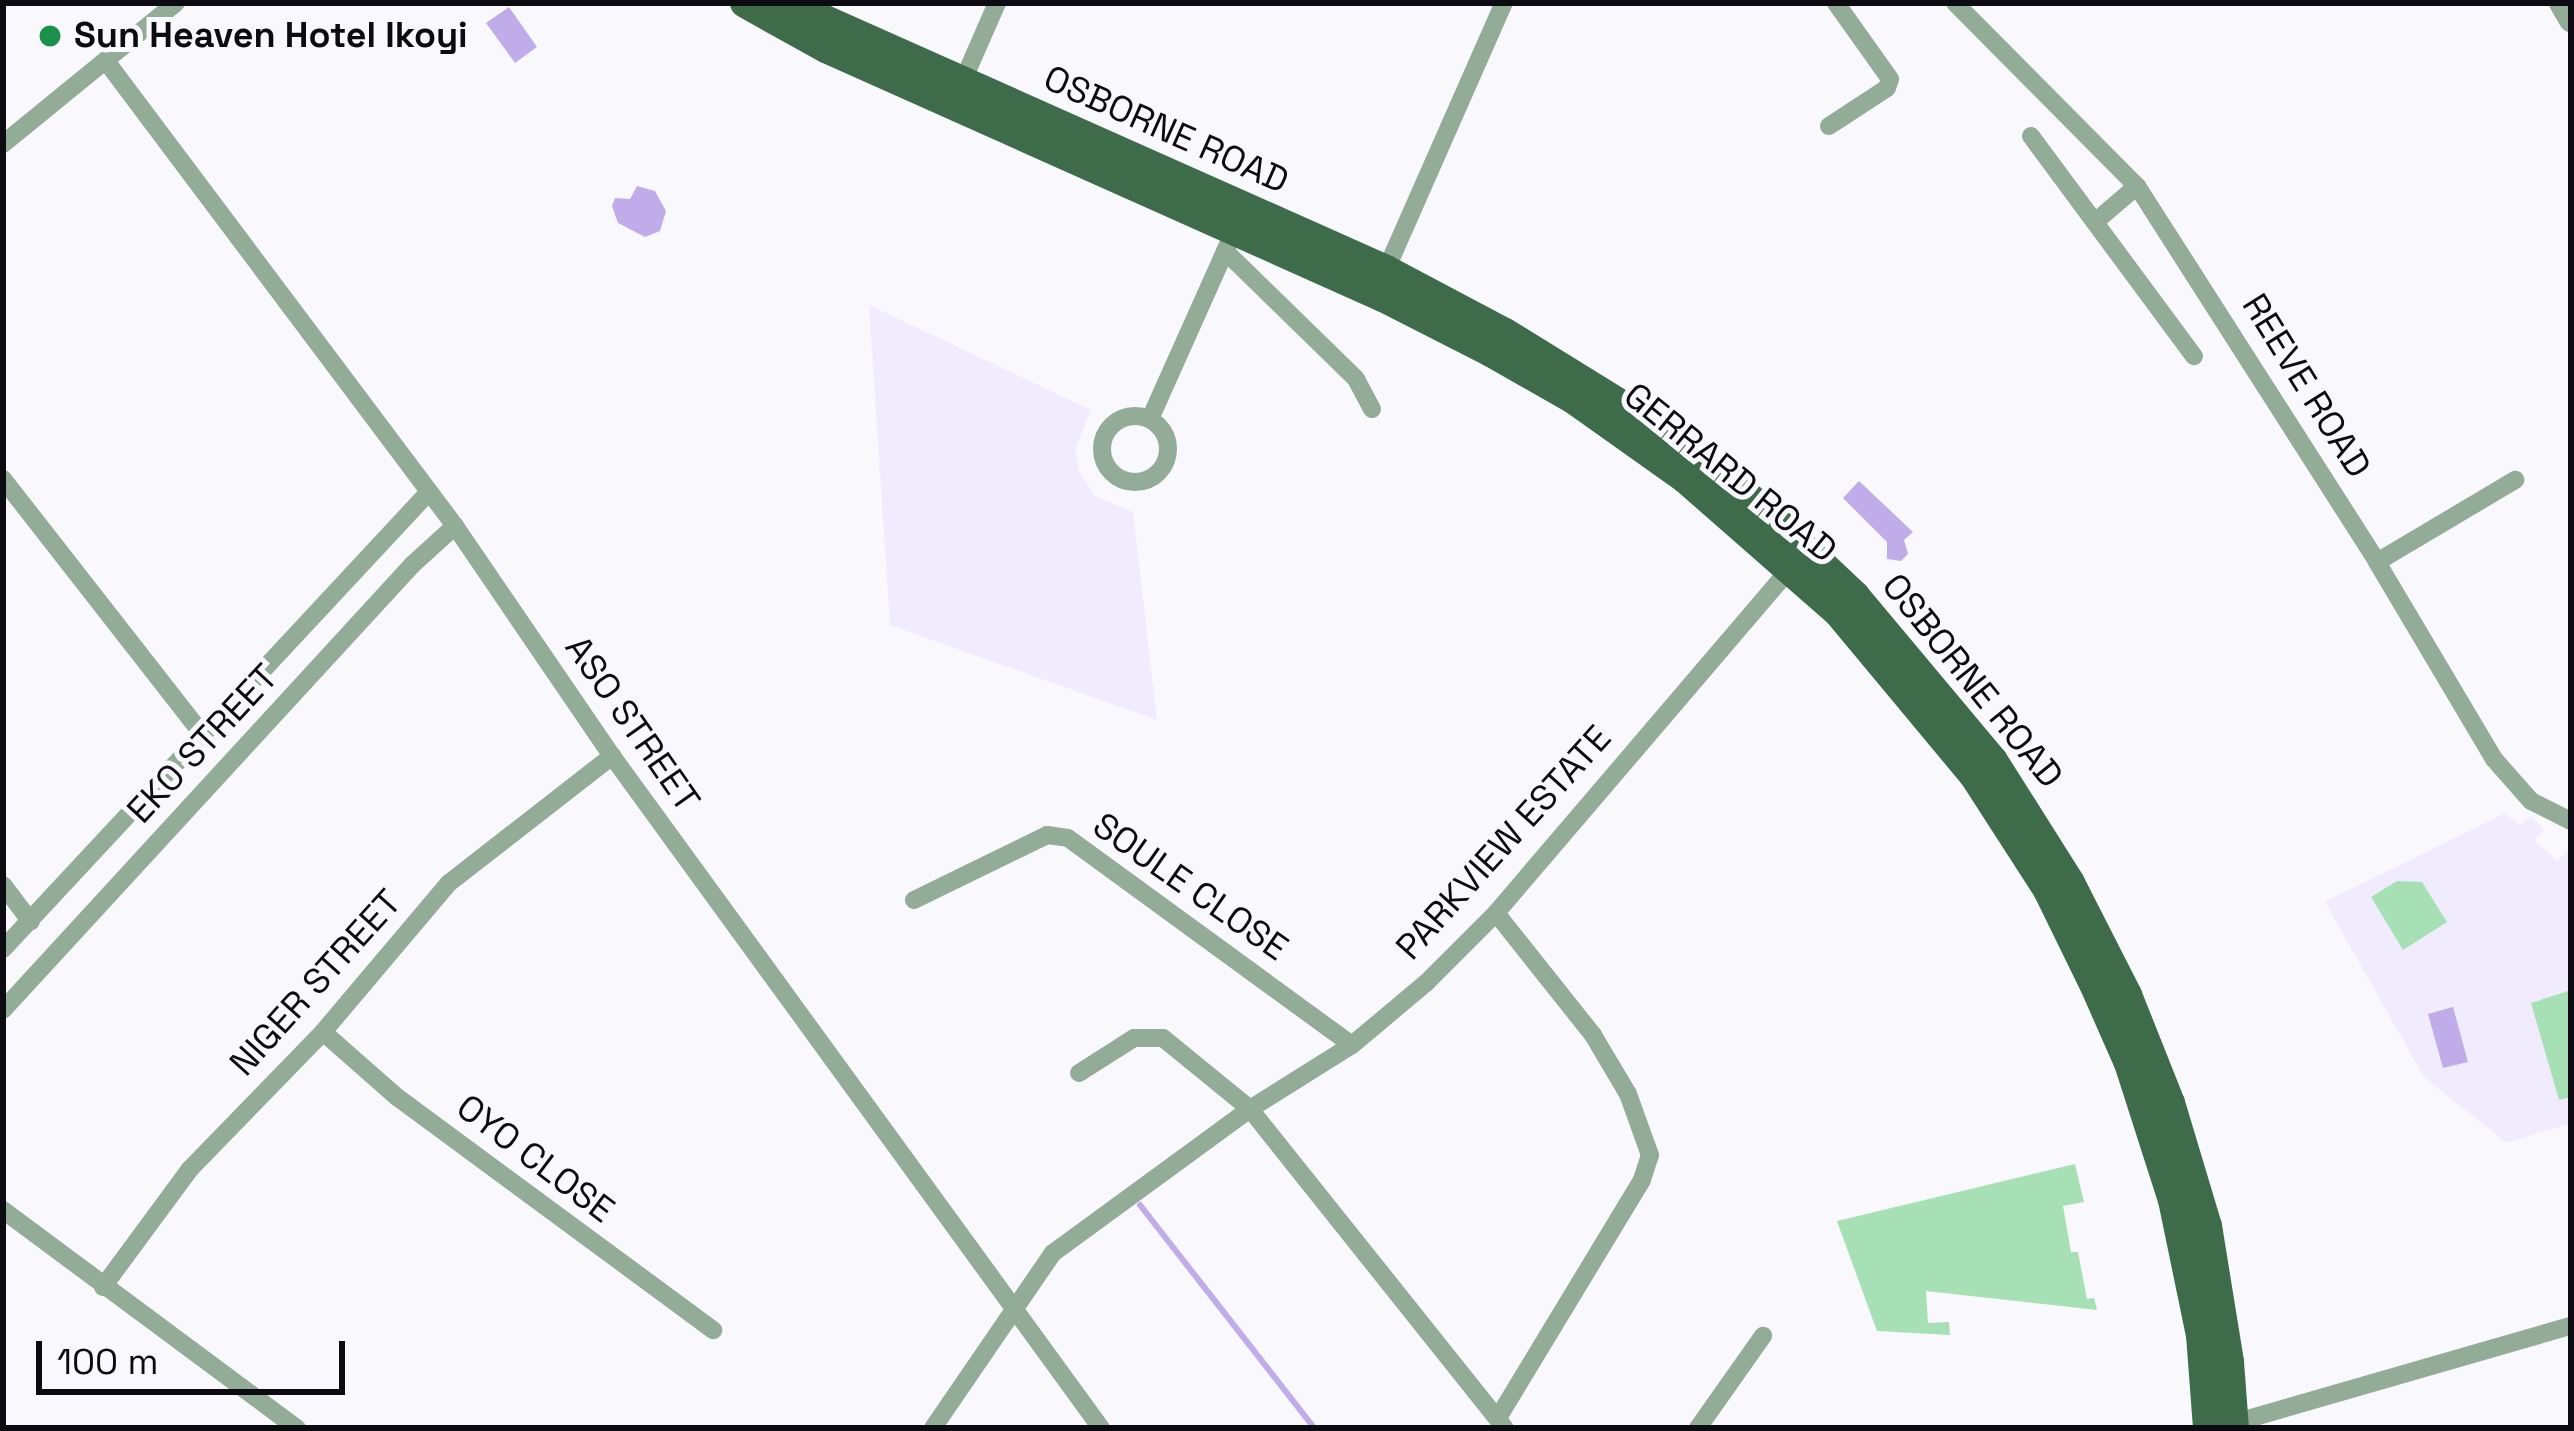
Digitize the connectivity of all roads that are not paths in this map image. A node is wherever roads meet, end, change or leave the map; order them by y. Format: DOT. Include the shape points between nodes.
graph roads {
  1 [pos="176,3"];
  2 [pos="745,3"];
  3 [pos="787,3"];
  4 [pos="997,3"];
  5 [pos="1504,3"];
  6 [pos="1836,3"];
  7 [pos="1955,3"];
  8 [pos="2561,3"];
  9 [pos="2571,20"];
  10 [pos="106,61"];
  11 [pos="962,83"];
  12 [pos="1828,126"];
  13 [pos="2031,136"];
  14 [pos="3,144"];
  15 [pos="2137,186"];
  16 [pos="2095,222"];
  17 [pos="1230,241"];
  18 [pos="1386,270"];
  19 [pos="2194,356"];
  20 [pos="1372,409"];
  21 [pos="1150,419"];
  22 [pos="3,479"];
  23 [pos="2516,480"];
  24 [pos="428,493"];
  25 [pos="455,526"];
  26 [pos="2377,562"];
  27 [pos="1791,568"];
  28 [pos="201,732"];
  29 [pos="612,756"];
  30 [pos="2571,821"];
  31 [pos="3,885"];
  32 [pos="914,900"];
  33 [pos="1496,913"];
  34 [pos="31,922"];
  35 [pos="3,949"];
  36 [pos="3,1010"];
  37 [pos="322,1032"];
  38 [pos="1352,1045"];
  39 [pos="1079,1073"];
  40 [pos="1250,1109"];
  41 [pos="3,1210"];
  42 [pos="104,1287"];
  43 [pos="1013,1306"];
  44 [pos="2571,1326"];
  45 [pos="713,1330"];
  46 [pos="1763,1336"];
  47 [pos="1502,1422"];
  48 [pos="2225,1426"];
  49 [pos="296,1428"];
  50 [pos="933,1428"];
  51 [pos="1101,1428"];
  52 [pos="1698,1428"];
  1 -- 10 [label="street"];
  2 -- 17 [label="main road, GERRARD ROAD"];
  3 -- 11 [label="main road, OSBORNE ROAD"];
  4 -- 11 [label="street"];
  5 -- 18 [label="street"];
  6 -- 12 [label="street" via="1890,79"];
  7 -- 15 [label="street, REEVE ROAD"];
  8 -- 9 [label="street"];
  10 -- 14 [label="street"];
  10 -- 24 [label="street, ASO STREET"];
  11 -- 18 [label="main road, OSBORNE ROAD"];
  13 -- 16 [label="street"];
  15 -- 16 [label="street"];
  15 -- 26 [label="street, REEVE ROAD"];
  16 -- 19 [label="street"];
  17 -- 20 [label="street" via="1356,380"];
  17 -- 21 [label="street"];
  17 -- 27 [label="main road, GERRARD ROAD" via="1383,297 1575,400"];
  18 -- 48 [label="main road, OSBORNE ROAD" via="1588,380 1740,489 1855,596 1993,761 2100,939 2170,1103 2206,1226"];
  22 -- 28 [label="street"];
  23 -- 26 [label="street"];
  24 -- 25 [label="street, ASO STREET"];
  24 -- 28 [label="street, EKO STREET"];
  25 -- 29 [label="street, ASO STREET"];
  25 -- 36 [label="street, EKO STREET"];
  26 -- 30 [label="street, REEVE ROAD" via="2494,759 2531,801"];
  27 -- 33 [label="street, PARKVIEW ESTATE"];
  27 -- 48 [label="main road, GERRARD ROAD" via="1886,664 1974,775 2048,890 2129,1064 2174,1200"];
  28 -- 34 [label="street, EKO STREET"];
  29 -- 37 [label="street, NIGER STREET" via="449,883"];
  29 -- 43 [label="street, ASO STREET"];
  31 -- 34 [label="street"];
  32 -- 38 [label="street, SOULE CLOSE" via="1047,836 1068,838"];
  33 -- 38 [label="street, PARKVIEW ESTATE"];
  33 -- 47 [label="street" via="1593,1035 1628,1094 1650,1155"];
  34 -- 35 [label="street, EKO STREET"];
  37 -- 42 [label="street, NIGER STREET" via="190,1169"];
  37 -- 45 [label="street, OYO CLOSE" via="397,1097"];
  38 -- 40 [label="street, PARKVIEW ESTATE"];
  39 -- 40 [label="street" via="1133,1038 1163,1038"];
  40 -- 43 [label="street, PARKVIEW ESTATE" via="1077,1231"];
  40 -- 47 [label="street"];
  41 -- 42 [label="street"];
  42 -- 49 [label="street"];
  43 -- 50 [label="street, PARKVIEW ESTATE"];
  43 -- 51 [label="street, ASO STREET"];
  44 -- 48 [label="street"];
  46 -- 52 [label="street"];
}
